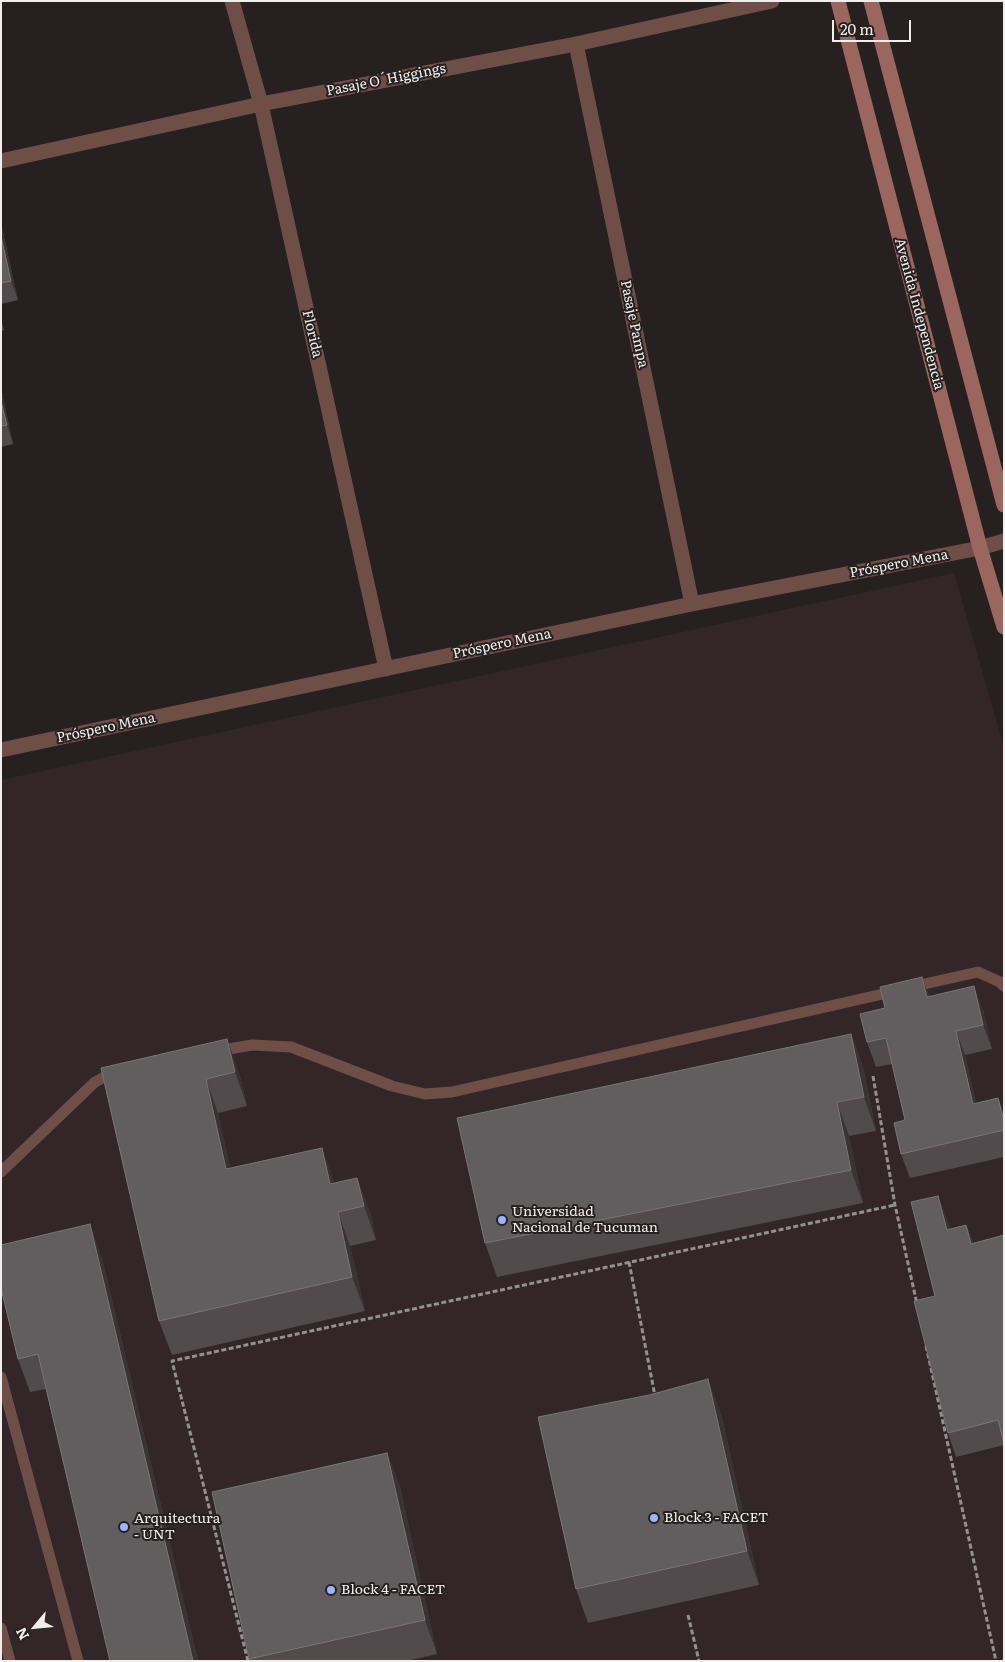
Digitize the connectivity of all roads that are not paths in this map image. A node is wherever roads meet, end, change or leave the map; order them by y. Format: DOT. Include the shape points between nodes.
graph roads {
  1 [pos="232,1"];
  2 [pos="772,1"];
  3 [pos="838,1"];
  4 [pos="871,1"];
  5 [pos="576,44"];
  6 [pos="261,104"];
  7 [pos="1,160"];
  8 [pos="1004,505"];
  9 [pos="1004,541"];
  10 [pos="980,548"];
  11 [pos="692,604"];
  12 [pos="1004,627"];
  13 [pos="386,669"];
  14 [pos="1,750"];
  15 [pos="1004,986"];
  16 [pos="205,1053"];
  17 [pos="129,1067"];
  18 [pos="1,1172"];
  19 [pos="1,1377"];
  20 [pos="1,1628"];
  21 [pos="10,1661"];
  22 [pos="78,1661"];
  1 -- 6 [label="street, Florida"];
  2 -- 5 [label="street, Pasaje O´Higgings"];
  3 -- 10 [label="main road, Avenida Independencia"];
  4 -- 8 [label="main road"];
  5 -- 6 [label="street, Pasaje O´Higgings"];
  5 -- 11 [label="street, Pasaje Pampa"];
  6 -- 7 [label="street, Pasaje O´Higgings"];
  6 -- 13 [label="street, Florida"];
  9 -- 10 [label="street, Próspero Mena"];
  10 -- 11 [label="street, Próspero Mena"];
  10 -- 12 [label="main road, Avenida Independencia"];
  11 -- 13 [label="street, Próspero Mena"];
  13 -- 14 [label="street, Próspero Mena"];
  15 -- 16 [label="lane" via="978,972 452,1092 425,1094 392,1086 291,1046 252,1045"];
  17 -- 18 [label="lane" via="120,1068 95,1082"];
  19 -- 22 [label="lane"];
  20 -- 21 [label="lane"];
}
